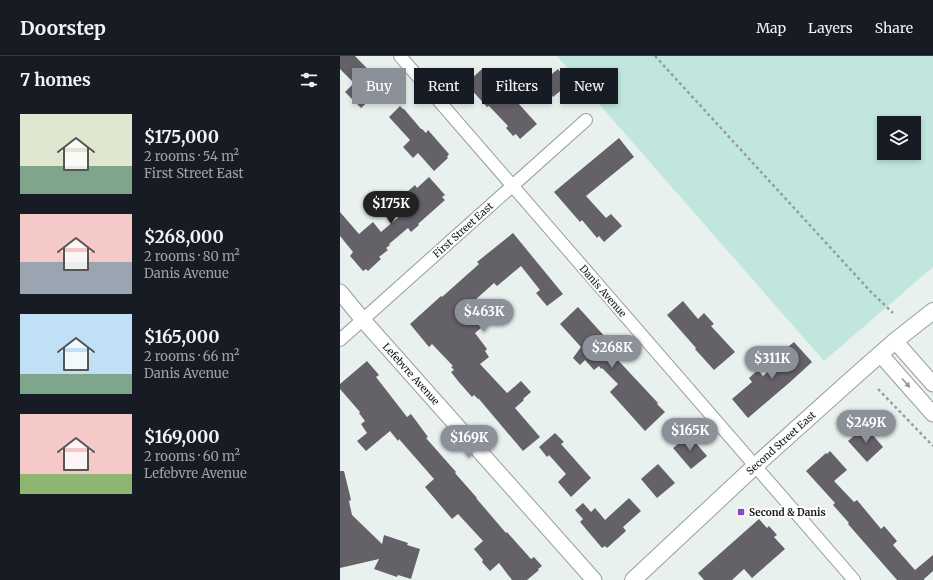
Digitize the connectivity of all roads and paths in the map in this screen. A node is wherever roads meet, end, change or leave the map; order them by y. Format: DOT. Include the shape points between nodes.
graph roads {
  1 [pos="400,56"];
  2 [pos="655,56"];
  3 [pos="586,120"];
  4 [pos="512,186"];
  5 [pos="340,292"];
  6 [pos="933,311"];
  7 [pos="893,314"];
  8 [pos="363,320"];
  9 [pos="340,340"];
  10 [pos="895,341"];
  11 [pos="880,354"];
  12 [pos="933,384"];
  13 [pos="878,389"];
  14 [pos="933,414"];
  15 [pos="933,446"];
  16 [pos="755,466"];
  17 [pos="594,580"];
  18 [pos="633,580"];
  19 [pos="854,580"];
  1 -- 4 [label="street, Danis Avenue"];
  2 -- 7 [label="path"];
  3 -- 4 [label="street, First Street East"];
  4 -- 8 [label="street, First Street East"];
  4 -- 16 [label="street, Danis Avenue"];
  5 -- 8 [label="street, Lefebvre Avenue"];
  6 -- 10 [label="main road, Second Street East"];
  8 -- 9 [label="street, First Street East"];
  8 -- 17 [label="street, Lefebvre Avenue"];
  10 -- 11 [label="main road, Second Street East"];
  10 -- 12 [label="street"];
  11 -- 14 [label="street, one-way"];
  11 -- 16 [label="main road, Second Street East"];
  13 -- 15 [label="path"];
  16 -- 18 [label="main road, Second Street East"];
  16 -- 19 [label="street, Danis Avenue"];
}
